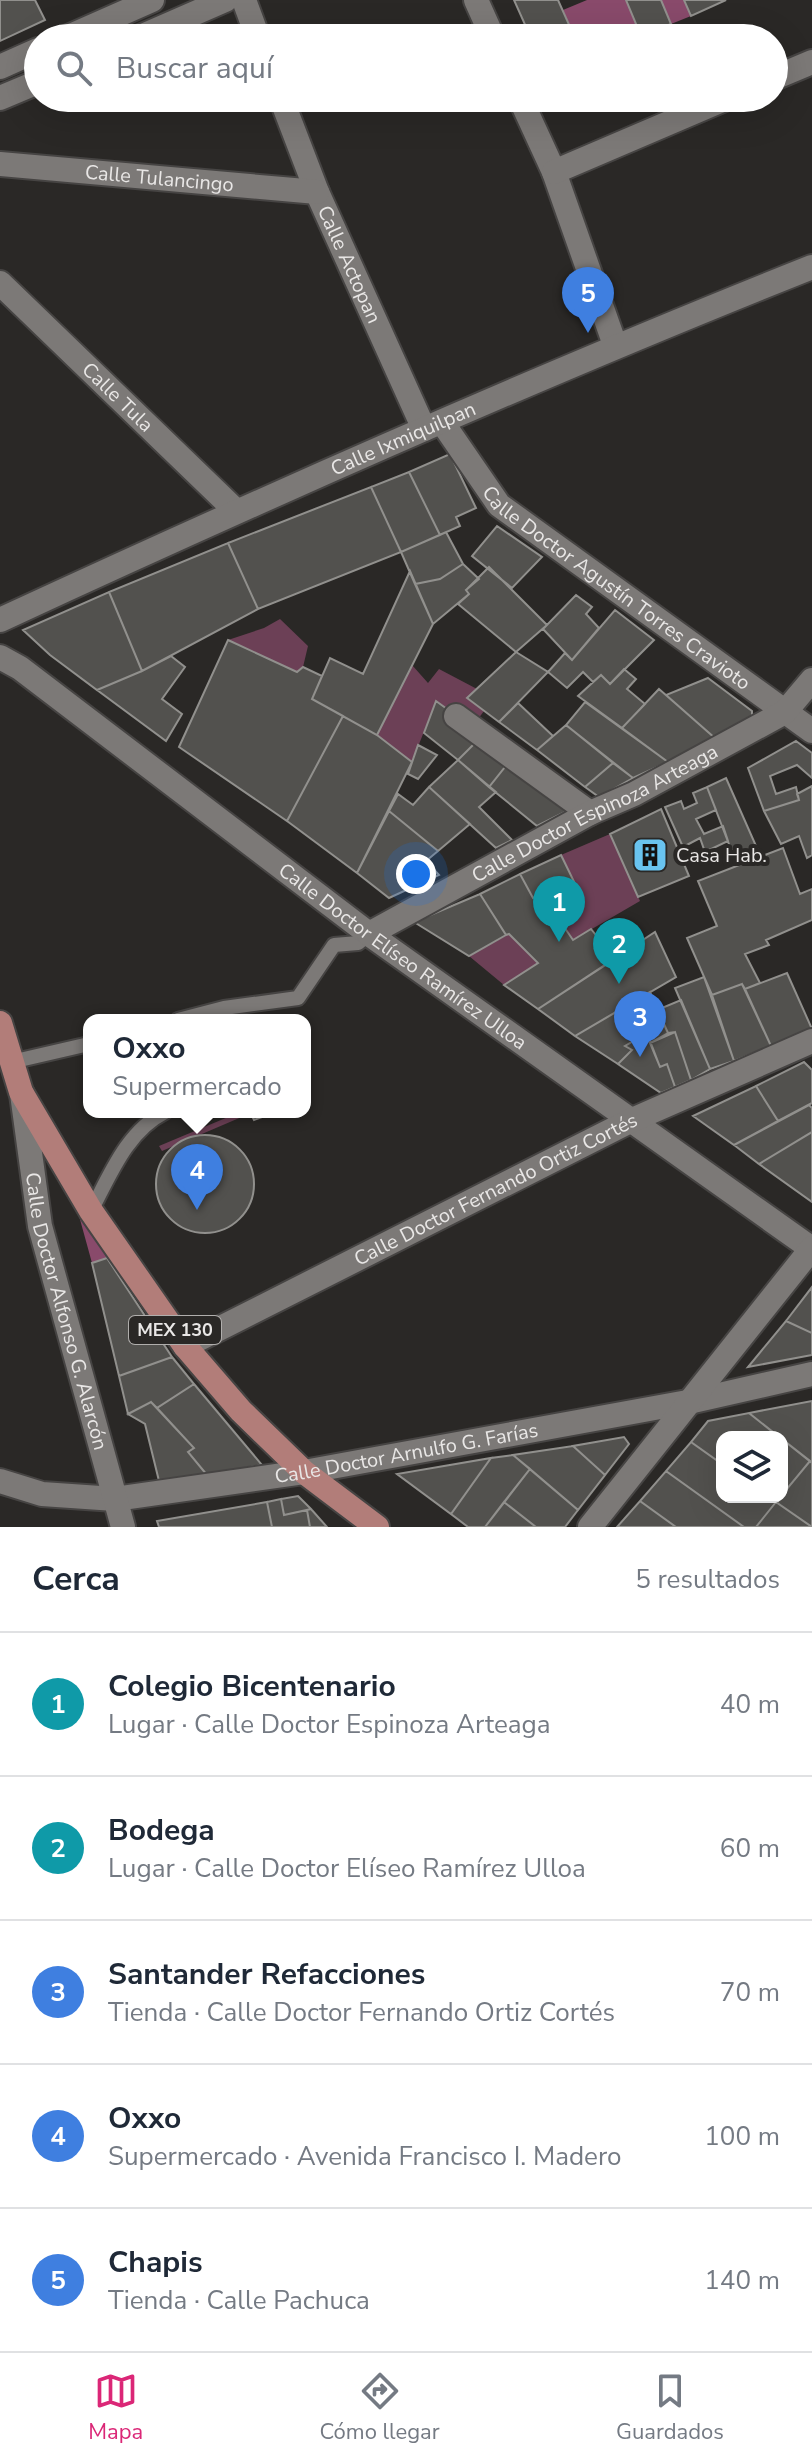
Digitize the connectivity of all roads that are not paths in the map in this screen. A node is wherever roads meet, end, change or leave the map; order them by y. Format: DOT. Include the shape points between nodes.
graph roads {
  1 [pos="152,0"];
  2 [pos="225,0"];
  3 [pos="244,0"];
  4 [pos="476,0"];
  5 [pos="98,24"];
  6 [pos="170,24"];
  7 [pos="253,24"];
  8 [pos="487,24"];
  9 [pos="24,56"];
  10 [pos="812,62"];
  11 [pos="0,67"];
  12 [pos="788,72"];
  13 [pos="24,88"];
  14 [pos="0,98"];
  15 [pos="286,112"];
  16 [pos="526,112"];
  17 [pos="694,112"];
  18 [pos="0,164"];
  19 [pos="554,172"];
  20 [pos="317,192"];
  21 [pos="812,267"];
  22 [pos="0,283"];
  23 [pos="615,345"];
  24 [pos="433,425"];
  25 [pos="236,511"];
  26 [pos="0,620"];
  27 [pos="0,657"];
  28 [pos="812,680"];
  29 [pos="785,712"];
  30 [pos="456,716"];
  31 [pos="812,731"];
  32 [pos="590,813"];
  33 [pos="369,934"];
  34 [pos="202,1014"];
  35 [pos="0,1023"];
  36 [pos="812,1041"];
  37 [pos="83,1045"];
  38 [pos="11,1062"];
  39 [pos="21,1092"];
  40 [pos="153,1118"];
  41 [pos="630,1121"];
  42 [pos="91,1211"];
  43 [pos="812,1248"];
  44 [pos="185,1346"];
  45 [pos="812,1374"];
  46 [pos="693,1401"];
  47 [pos="304,1472"];
  48 [pos="0,1481"];
  49 [pos="115,1499"];
  50 [pos="123,1527"];
  51 [pos="377,1527"];
  52 [pos="590,1527"];
  1 -- 5 [label="street"];
  2 -- 6 [label="street"];
  3 -- 7 [label="street"];
  4 -- 8 [label="street"];
  9 -- 11 [label="street"];
  10 -- 12 [label="street"];
  13 -- 14 [label="street"];
  15 -- 20 [label="street, Calle Actopan"];
  16 -- 19 [label="street"];
  17 -- 19 [label="street"];
  18 -- 20 [label="street, Calle Tulancingo"];
  19 -- 23 [label="street"];
  20 -- 24 [label="street, Calle Actopan"];
  21 -- 23 [label="street, Calle Ixmiquilpan"];
  22 -- 25 [label="street, Calle Tula"];
  23 -- 24 [label="street, Calle Ixmiquilpan"];
  24 -- 25 [label="street, Calle Ixmiquilpan"];
  24 -- 29 [label="street, Calle Doctor Agustín Torres Cravioto" via="499,505"];
  25 -- 26 [label="street, Calle Ixmiquilpan"];
  27 -- 33 [label="street, Calle Doctor Elíseo Ramírez Ulloa"];
  28 -- 29 [label="street, Calle Doctor Espinoza Arteaga"];
  29 -- 31 [label="street, Calle Doctor Agustín Torres Cravioto"];
  29 -- 32 [label="street, Calle Doctor Espinoza Arteaga"];
  30 -- 32 [label="street"];
  32 -- 33 [label="street, Calle Doctor Espinoza Arteaga"];
  33 -- 34 [label="lane" via="358,943 334,945 298,998"];
  33 -- 41 [label="street, Calle Doctor Elíseo Ramírez Ulloa"];
  35 -- 38 [label="main road, MEX 130"];
  36 -- 41 [label="street, Calle Doctor Fernando Ortiz Cortés"];
  37 -- 38 [label="lane"];
  38 -- 39 [label="main road, MEX 130"];
  39 -- 42 [label="main road, MEX 130"];
  39 -- 49 [label="street, Calle Doctor Alfonso G. Alarcón" via="40,1226"];
  40 -- 42 [label="lane" via="135,1134"];
  41 -- 43 [label="street, Calle Doctor Elíseo Ramírez Ulloa"];
  41 -- 44 [label="street, Calle Doctor Fernando Ortiz Cortés"];
  42 -- 44 [label="main road, MEX 130"];
  43 -- 46 [label="street"];
  44 -- 47 [label="main road, MEX 130"];
  45 -- 46 [label="street, Calle Doctor Arnulfo G. Farías"];
  46 -- 47 [label="street, Calle Doctor Arnulfo G. Farías"];
  46 -- 52 [label="street"];
  47 -- 49 [label="street, Calle Doctor Arnulfo G. Farías"];
  47 -- 51 [label="main road, MEX 130"];
  48 -- 49 [label="street, Calle Doctor Arnulfo G. Farías" via="42,1494"];
  49 -- 50 [label="street, Calle Doctor Alfonso G. Alarcón"];
}
